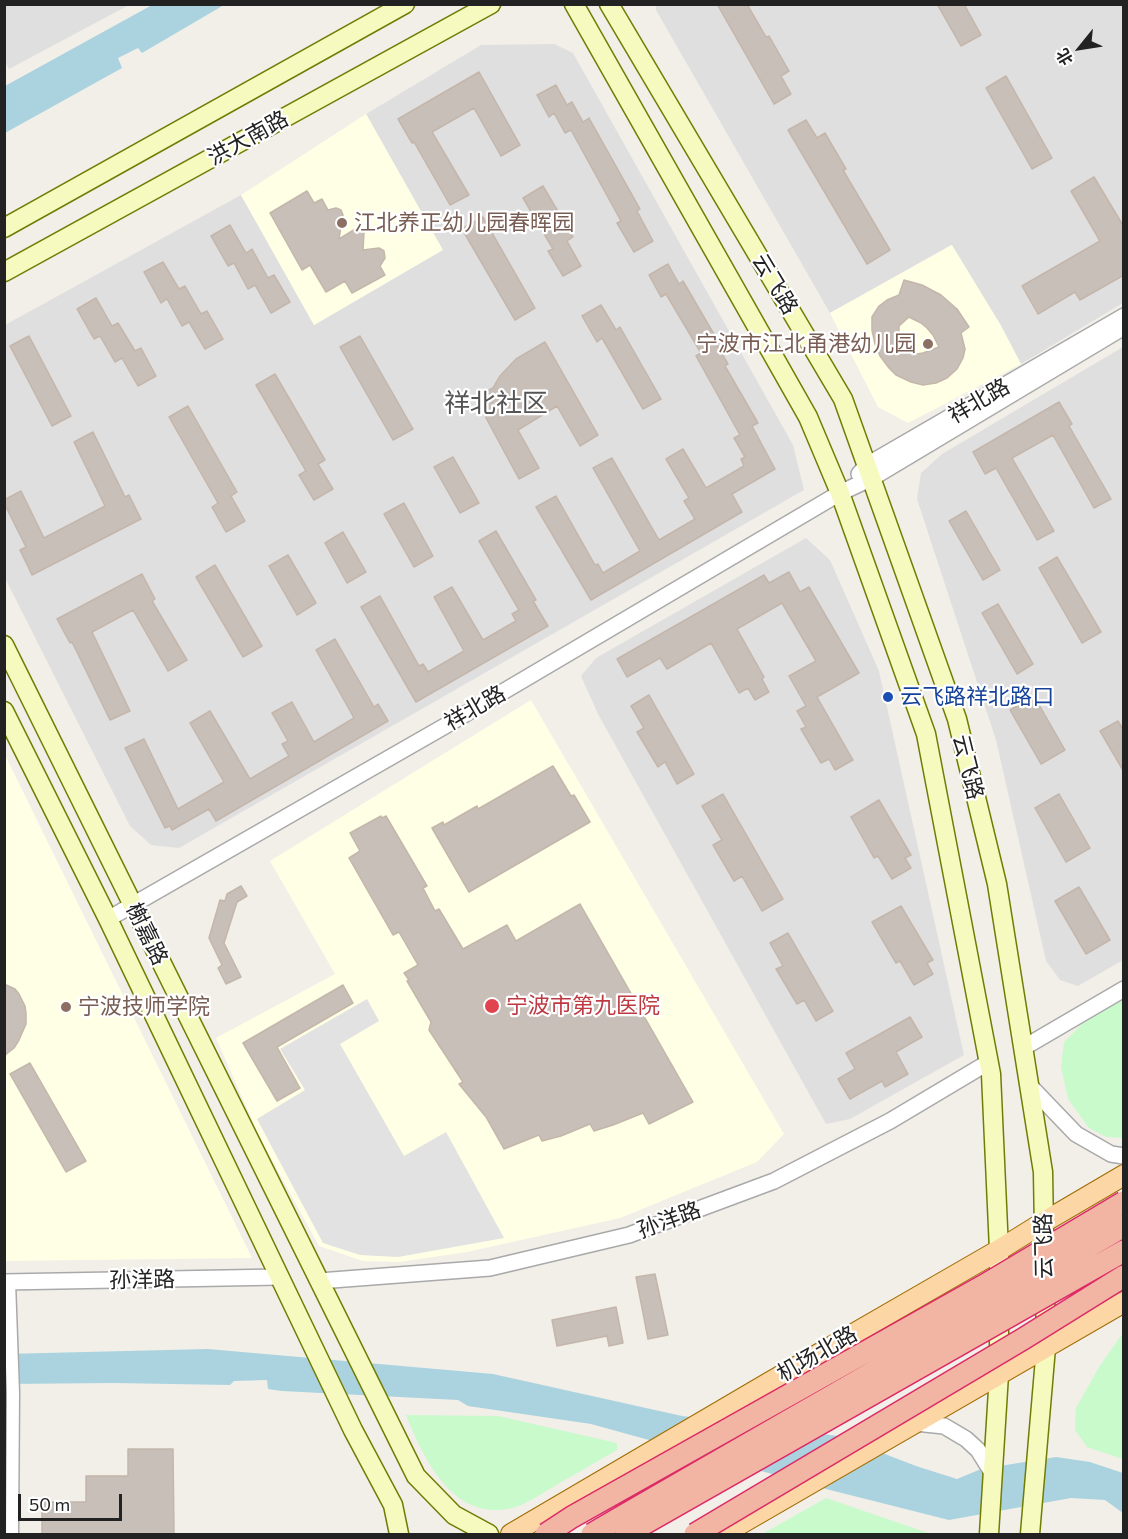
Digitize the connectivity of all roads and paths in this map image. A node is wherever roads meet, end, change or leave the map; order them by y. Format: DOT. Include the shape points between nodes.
graph roads {
  1 [pos="405,4"];
  2 [pos="491,4"];
  3 [pos="574,4"];
  4 [pos="609,4"];
  5 [pos="4,228"];
  6 [pos="4,272"];
  7 [pos="1124,315"];
  8 [pos="1124,327"];
  9 [pos="870,472"];
  10 [pos="840,493"];
  11 [pos="4,645"];
  12 [pos="4,711"];
  13 [pos="133,905"];
  14 [pos="108,919"];
  15 [pos="1124,989"];
  16 [pos="1023,1048"];
  17 [pos="989,1062"];
  18 [pos="1029,1085"];
  19 [pos="1124,1156"];
  20 [pos="1124,1175"];
  21 [pos="1124,1203"];
  22 [pos="1044,1222"];
  23 [pos="1124,1226"];
  24 [pos="999,1250"];
  25 [pos="1124,1251"];
  26 [pos="1124,1276"];
  27 [pos="280,1277"];
  28 [pos="319,1281"];
  29 [pos="7,1282"];
  30 [pos="1124,1302"];
  31 [pos="1046,1347"];
  32 [pos="999,1374"];
  33 [pos="915,1423"];
  34 [pos="992,1475"];
  35 [pos="12,1534"];
  36 [pos="399,1534"];
  37 [pos="489,1534"];
  38 [pos="511,1534"];
  39 [pos="546,1534"];
  40 [pos="592,1534"];
  41 [pos="626,1534"];
  42 [pos="695,1534"];
  43 [pos="723,1534"];
  44 [pos="989,1534"];
  45 [pos="1030,1534"];
  1 -- 5 [label="main road, 洪大南路"];
  2 -- 6 [label="main road, 洪大南路"];
  3 -- 10 [label="main road, 云飞路" via="808,417"];
  4 -- 9 [label="main road, 云飞路" via="843,399"];
  7 -- 9 [label="street, 祥北路"];
  8 -- 9 [label="street, 祥北路"];
  9 -- 10 [label="street, 祥北路"];
  9 -- 16 [label="main road, 云飞路" via="957,719 998,884"];
  10 -- 13 [label="street, 祥北路"];
  10 -- 17 [label="main road, 云飞路" via="926,734"];
  11 -- 13 [label="main road, 榭嘉路"];
  12 -- 14 [label="main road, 榭嘉路"];
  13 -- 14 [label="street, 祥北路"];
  13 -- 28 [label="main road, 榭嘉路"];
  14 -- 27 [label="main road, 榭嘉路"];
  15 -- 16 [label="street"];
  16 -- 18 [label="main road, 云飞路"];
  17 -- 24 [label="main road, 云飞路"];
  17 -- 28 [label="street, 孙洋路" via="890,1121 774,1181 629,1235 490,1268"];
  18 -- 19 [label="street" via="1076,1134 1111,1154"];
  18 -- 22 [label="main road, 云飞路" via="1043,1172"];
  20 -- 22 [label="main road, 机场北路"];
  21 -- 39 [label="highway, bridge"];
  22 -- 24 [label="main road, 机场北路"];
  22 -- 31 [label="main road, 云飞路"];
  23 -- 40 [label="highway, 机场北路, bridge"];
  24 -- 32 [label="main road, 云飞路"];
  24 -- 38 [label="main road, 机场北路"];
  25 -- 41 [label="highway, bridge"];
  26 -- 42 [label="highway, bridge"];
  27 -- 29 [label="street, 孙洋路"];
  27 -- 36 [label="main road, 榭嘉路" via="393,1505"];
  28 -- 37 [label="main road, 榭嘉路" via="416,1476 454,1515"];
  29 -- 35 [label="street" via="13,1393"];
  30 -- 31 [label="main road"];
  31 -- 32 [label="main road"];
  31 -- 45 [label="main road, 云飞路"];
  32 -- 33 [label="main road"];
  32 -- 34 [label="main road, 云飞路"];
  33 -- 34 [label="street" via="944,1426 966,1439 978,1450"];
  33 -- 43 [label="main road"];
  34 -- 44 [label="main road, 云飞路"];
}
